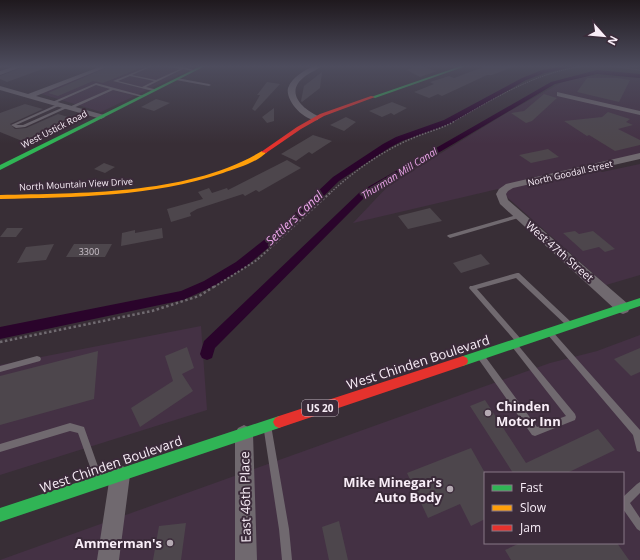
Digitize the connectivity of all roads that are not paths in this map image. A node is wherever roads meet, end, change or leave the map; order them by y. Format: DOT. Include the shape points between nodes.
graph roads {
  1 [pos="15,92"];
  2 [pos="39,92"];
  3 [pos="80,92"];
  4 [pos="103,92"];
  5 [pos="142,92"];
  6 [pos="291,92"];
  7 [pos="389,92"];
  8 [pos="560,94"];
  9 [pos="29,96"];
  10 [pos="56,104"];
  11 [pos="69,107"];
  12 [pos="640,113"];
  13 [pos="101,117"];
  14 [pos="315,118"];
  15 [pos="640,156"];
  16 [pos="0,168"];
  17 [pos="501,192"];
  18 [pos="0,197"];
  19 [pos="520,216"];
  20 [pos="450,236"];
  21 [pos="640,302"];
  22 [pos="623,308"];
  23 [pos="570,325"];
  24 [pos="549,332"];
  25 [pos="517,343"];
  26 [pos="480,355"];
  27 [pos="37,360"];
  28 [pos="0,369"];
  29 [pos="267,426"];
  30 [pos="244,434"];
  31 [pos="0,448"];
  32 [pos="640,448"];
  33 [pos="120,475"];
  34 [pos="100,482"];
  35 [pos="640,487"];
  36 [pos="0,515"];
  37 [pos="640,526"];
  38 [pos="108,560"];
  39 [pos="246,560"];
  40 [pos="287,560"];
  1 -- 9 [label="street"];
  2 -- 9 [label="street"];
  3 -- 10 [label="lane"];
  4 -- 11 [label="lane"];
  5 -- 13 [label="main road, West Ustick Road"];
  6 -- 14 [label="street" via="293,100 302,111"];
  7 -- 14 [label="main road, North Mountain View Drive"];
  8 -- 12 [label="street"];
  9 -- 10 [label="street"];
  10 -- 11 [label="street"];
  10 -- 11 [label="lane" via="13,125 24,126"];
  11 -- 13 [label="street"];
  13 -- 16 [label="main road, West Ustick Road"];
  14 -- 18 [label="main road, North Mountain View Drive" via="255,158 183,183 105,194"];
  15 -- 17 [label="street, North Goodall Street" via="510,186"];
  17 -- 19 [label="street, West 47th Street" via="504,202"];
  19 -- 20 [label="lane"];
  19 -- 22 [label="street, West 47th Street"];
  21 -- 22 [label="main road, West Chinden Boulevard / US 20"];
  22 -- 23 [label="main road, West Chinden Boulevard / US 20"];
  23 -- 24 [label="main road, West Chinden Boulevard / US 20"];
  23 -- 25 [label="lane" via="518,275 472,288"];
  24 -- 25 [label="main road, West Chinden Boulevard / US 20"];
  24 -- 32 [label="lane" via="637,433"];
  25 -- 26 [label="main road, West Chinden Boulevard / US 20"];
  25 -- 26 [label="lane" via="572,417 535,432"];
  26 -- 29 [label="main road, West Chinden Boulevard / US 20"];
  27 -- 28 [label="lane"];
  29 -- 30 [label="main road, West Chinden Boulevard / US 20"];
  29 -- 40 [label="lane"];
  30 -- 33 [label="main road, West Chinden Boulevard / US 20"];
  30 -- 39 [label="street, East 46th Place"];
  31 -- 34 [label="lane" via="70,427 81,430"];
  33 -- 34 [label="main road, West Chinden Boulevard / US 20"];
  33 -- 38 [label="street"];
  34 -- 36 [label="main road, West Chinden Boulevard / US 20"];
  35 -- 37 [label="lane" via="624,502"];
}
